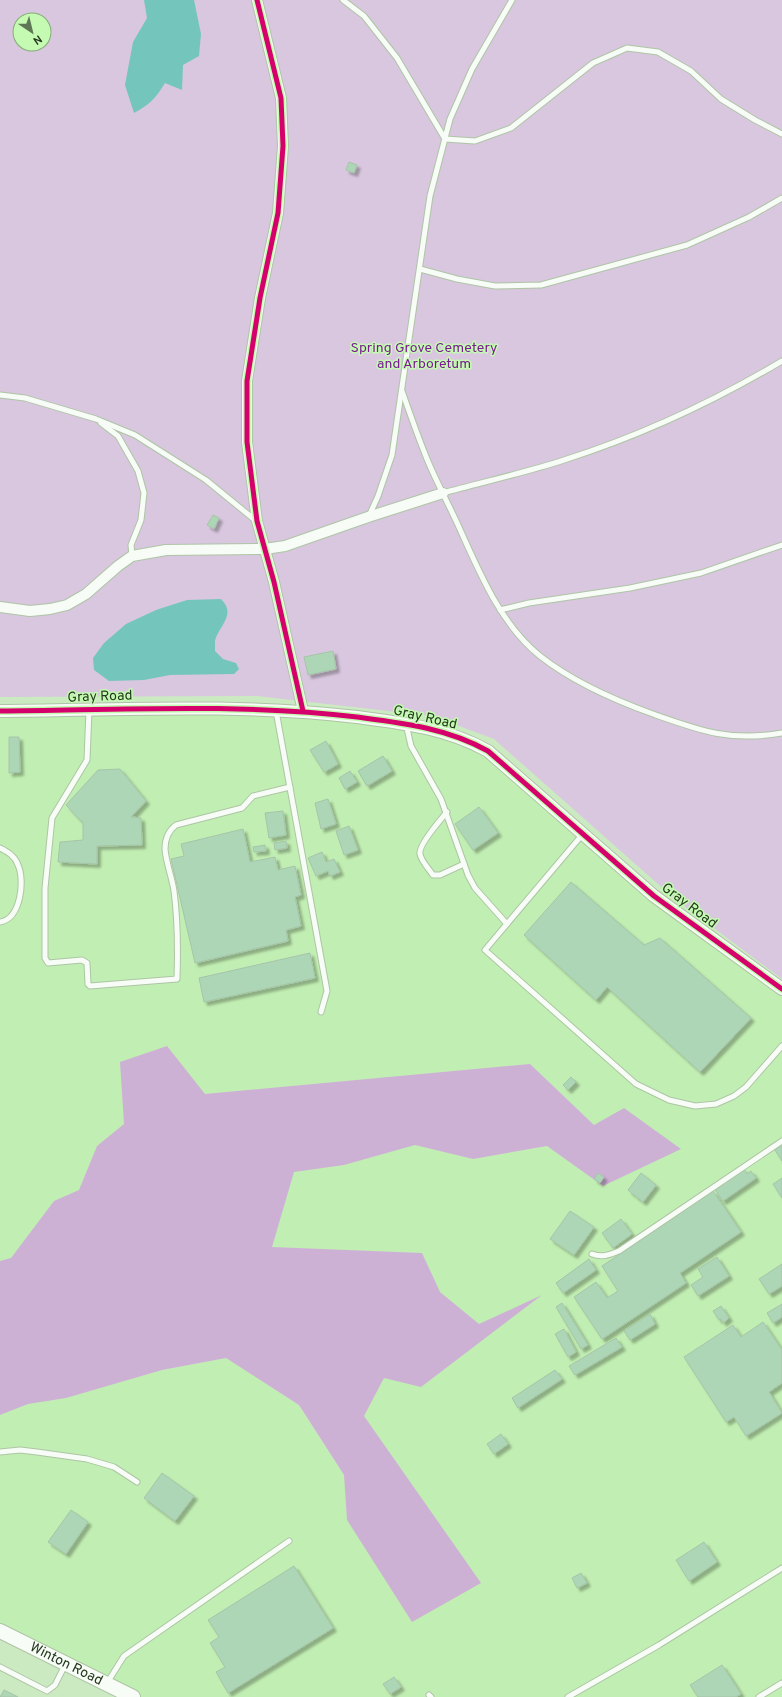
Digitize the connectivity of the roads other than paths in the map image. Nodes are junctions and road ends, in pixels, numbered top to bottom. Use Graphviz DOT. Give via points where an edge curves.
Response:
graph roads {
  1 [pos="258,0"];
  2 [pos="343,0"];
  3 [pos="512,0"];
  4 [pos="782,134"];
  5 [pos="445,139"];
  6 [pos="782,198"];
  7 [pos="420,269"];
  8 [pos="782,361"];
  9 [pos="402,391"];
  10 [pos="0,395"];
  11 [pos="96,419"];
  12 [pos="443,493"];
  13 [pos="368,517"];
  14 [pos="257,521"];
  15 [pos="782,545"];
  16 [pos="265,549"];
  17 [pos="132,556"];
  18 [pos="0,607"];
  19 [pos="500,610"];
  20 [pos="89,710"];
  21 [pos="276,710"];
  22 [pos="0,711"];
  23 [pos="303,712"];
  24 [pos="406,723"];
  25 [pos="782,733"];
  26 [pos="290,787"];
  27 [pos="446,812"];
  28 [pos="583,834"];
  29 [pos="0,848"];
  30 [pos="464,864"];
  31 [pos="0,922"];
  32 [pos="507,924"];
  33 [pos="782,989"];
  34 [pos="321,1012"];
  35 [pos="782,1046"];
  36 [pos="782,1141"];
  37 [pos="592,1254"];
  38 [pos="0,1452"];
  39 [pos="137,1482"];
  40 [pos="289,1541"];
  41 [pos="782,1568"];
  42 [pos="0,1631"];
  43 [pos="66,1664"];
  44 [pos="0,1667"];
  45 [pos="782,1683"];
  46 [pos="107,1684"];
  47 [pos="133,1697"];
  48 [pos="568,1697"];
  49 [pos="759,1697"];
  1 -- 14 [label="street" via="281,98 283,146 278,213 260,298 247,381 247,442"];
  2 -- 5 [label="lane" via="364,16 397,58"];
  3 -- 5 [label="lane" via="472,69 450,119"];
  4 -- 5 [label="lane" via="721,99 691,70 658,52 627,48 593,64 510,128 475,141"];
  5 -- 7 [label="lane" via="430,196"];
  6 -- 7 [label="lane" via="749,217 687,245 541,286 495,286"];
  7 -- 9 [label="lane"];
  8 -- 12 [label="lane" via="748,381 636,434 564,460"];
  9 -- 12 [label="lane" via="427,460"];
  9 -- 13 [label="lane" via="392,455"];
  10 -- 11 [label="lane" via="25,398"];
  11 -- 14 [label="lane" via="135,435 206,480"];
  11 -- 17 [label="lane" via="118,436 138,471 144,493 141,520 131,545"];
  12 -- 13 [label="street"];
  12 -- 19 [label="lane" via="476,566"];
  13 -- 16 [label="street" via="285,546"];
  14 -- 16 [label="street"];
  15 -- 19 [label="lane" via="701,573"];
  16 -- 17 [label="street" via="166,550"];
  16 -- 23 [label="street"];
  17 -- 18 [label="street" via="86,594 67,605 30,611"];
  19 -- 25 [label="lane" via="519,636 540,656 571,678 628,705 692,728 724,736"];
  20 -- 21 [label="street, Gray Road"];
  20 -- 22 [label="street, Gray Road"];
  20 -- 26 [label="lane" via="87,760 52,818 45,888 45,958 48,962 82,960 87,964 90,986 177,980 179,938 174,890 165,849 170,829 176,825 242,808 253,796"];
  21 -- 23 [label="street, Gray Road"];
  21 -- 26 [label="lane"];
  23 -- 24 [label="street, Gray Road"];
  24 -- 27 [label="lane" via="411,746"];
  24 -- 28 [label="street, Gray Road" via="438,730 472,742 488,751"];
  26 -- 34 [label="lane" via="327,990"];
  27 -- 30 [label="lane"];
  27 -- 30 [label="lane" via="427,838 420,855 433,875 440,875"];
  28 -- 32 [label="lane"];
  28 -- 33 [label="street, Gray Road" via="654,896"];
  29 -- 31 [label="lane" via="16,860 21,875 20,897 16,910 12,916"];
  30 -- 32 [label="lane" via="475,888"];
  32 -- 35 [label="lane" via="485,950 636,1084 669,1100 695,1106 716,1104 734,1096 746,1087"];
  36 -- 37 [label="lane" via="619,1251 608,1256 599,1257"];
  38 -- 39 [label="lane" via="20,1450 87,1460 114,1467"];
  40 -- 46 [label="lane" via="124,1656"];
  41 -- 48 [label="lane" via="659,1645"];
  42 -- 43 [label="main road, Winton Road"];
  43 -- 44 [label="lane" via="55,1685 47,1691"];
  43 -- 46 [label="main road, Winton Road"];
  45 -- 49 [label="lane"];
  46 -- 47 [label="main road, Winton Road"];
}
